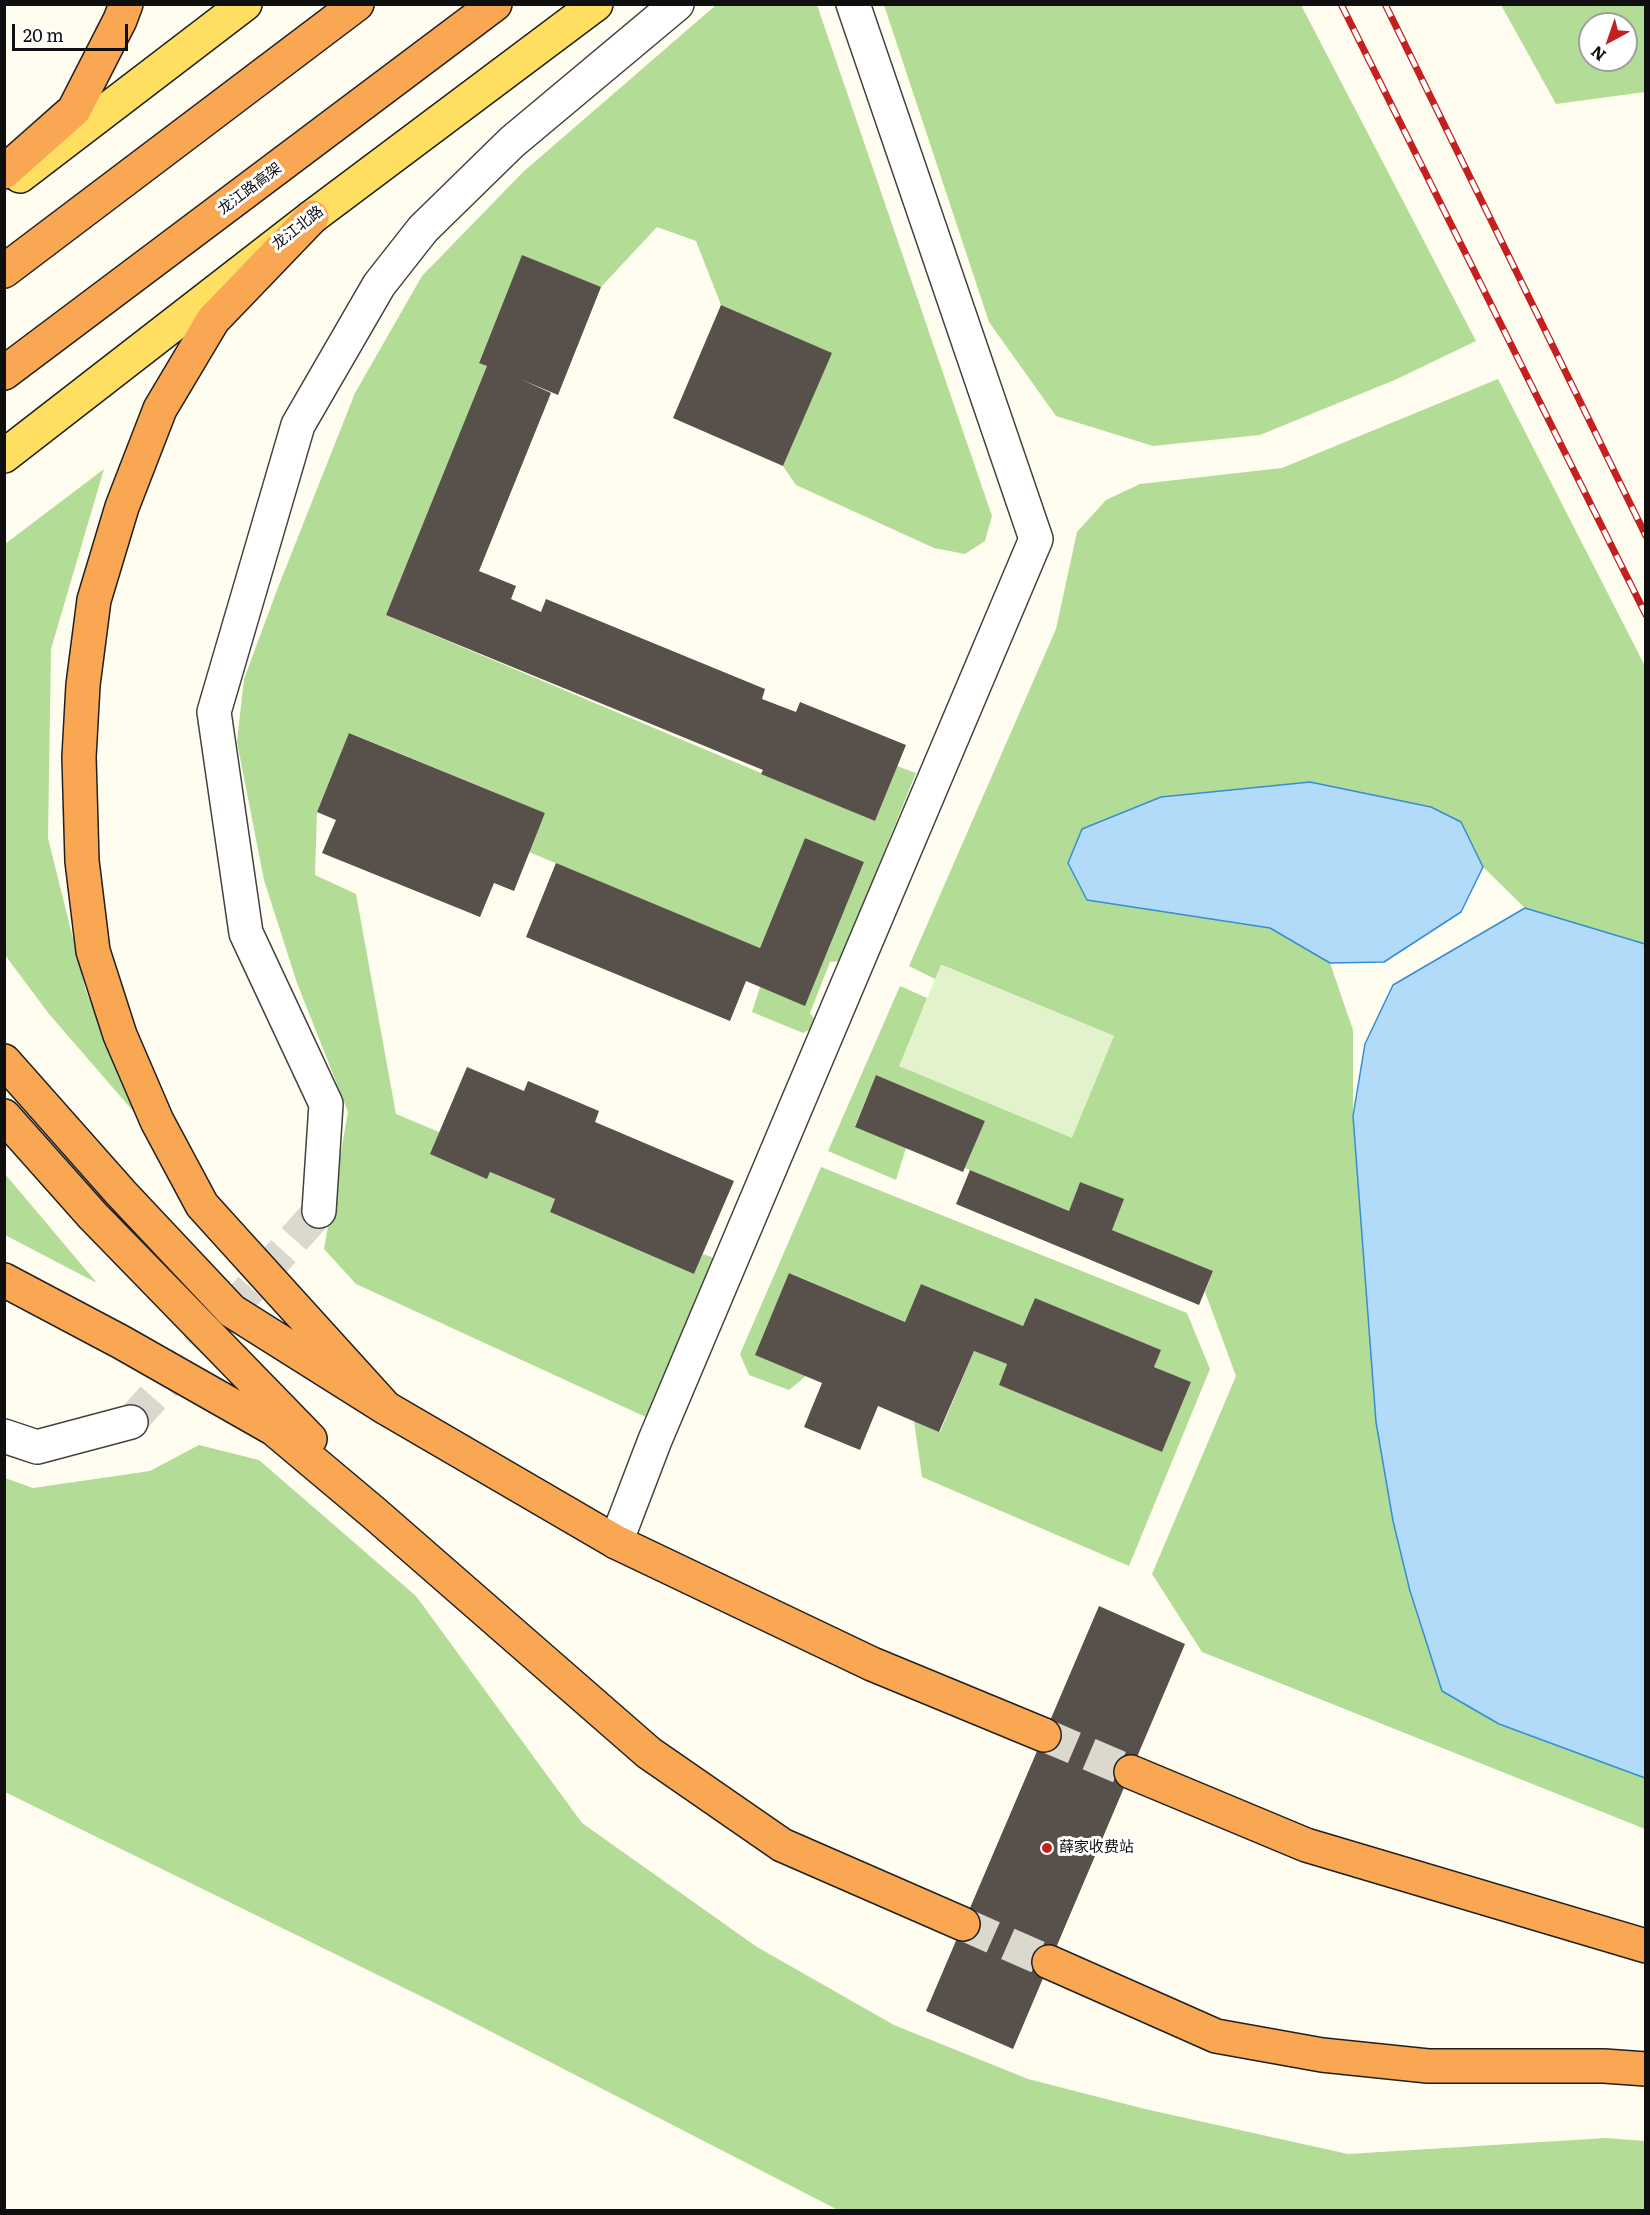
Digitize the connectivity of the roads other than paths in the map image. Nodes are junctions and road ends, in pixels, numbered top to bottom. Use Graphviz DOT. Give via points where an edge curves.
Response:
graph roads {
  1 [pos="126,4"];
  2 [pos="245,4"];
  3 [pos="357,4"];
  4 [pos="495,4"];
  5 [pos="596,4"];
  6 [pos="677,4"];
  7 [pos="853,4"];
  8 [pos="4,172"];
  9 [pos="4,187"];
  10 [pos="312,217"];
  11 [pos="4,271"];
  12 [pos="4,373"];
  13 [pos="4,456"];
  14 [pos="4,1061"];
  15 [pos="4,1116"];
  16 [pos="320,1211"];
  17 [pos="4,1280"];
  18 [pos="386,1408"];
  19 [pos="131,1422"];
  20 [pos="4,1436"];
  21 [pos="374,1513"];
  22 [pos="616,1542"];
  23 [pos="1044,1736"];
  24 [pos="1131,1772"];
  25 [pos="963,1924"];
  26 [pos="1646,1946"];
  27 [pos="1049,1962"];
  28 [pos="1646,2069"];
  1 -- 8 [label="highway" via="74,110"];
  2 -- 9 [label="main road"];
  3 -- 11 [label="highway"];
  4 -- 12 [label="highway, 龙江路高架"];
  5 -- 10 [label="main road, 龙江北路"];
  6 -- 16 [label="lane" via="512,142 423,229 379,285 294,437 214,712 246,933 326,1104"];
  7 -- 22 [label="lane" via="1036,539 655,1440"];
  10 -- 13 [label="main road, 龙江北路"];
  10 -- 18 [label="highway" via="213,320 160,409 122,507 94,600 83,685 79,757 82,861 93,951 120,1035 157,1121 202,1205"];
  14 -- 18 [label="highway" via="232,1311"];
  15 -- 21 [label="highway" via="93,1216 293,1420"];
  17 -- 21 [label="highway" via="274,1429"];
  18 -- 22 [label="highway"];
  19 -- 20 [label="lane" via="37,1447"];
  21 -- 25 [label="highway" via="649,1753 782,1845"];
  22 -- 23 [label="highway" via="872,1664"];
  24 -- 26 [label="highway" via="1306,1845"];
  27 -- 28 [label="highway" via="1216,2036 1310,2053 1428,2066"];
}
